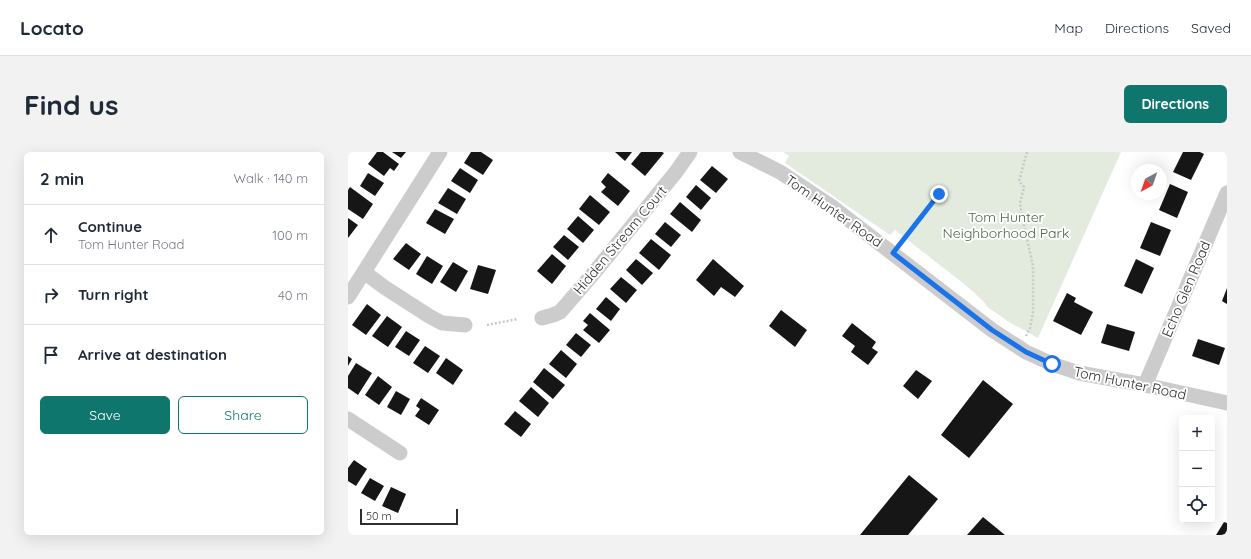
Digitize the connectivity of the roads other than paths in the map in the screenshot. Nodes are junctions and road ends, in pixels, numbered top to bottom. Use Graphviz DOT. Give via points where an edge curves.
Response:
graph roads {
  1 [pos="440,152"];
  2 [pos="690,152"];
  3 [pos="740,152"];
  4 [pos="1227,193"];
  5 [pos="364,272"];
  6 [pos="348,297"];
  7 [pos="542,318"];
  8 [pos="465,325"];
  9 [pos="1145,385"];
  10 [pos="1227,403"];
  11 [pos="348,419"];
  12 [pos="400,453"];
  1 -- 5 [label="street"];
  2 -- 7 [label="street, Hidden Stream Court" via="560,312"];
  3 -- 9 [label="street, Tom Hunter Road" via="780,172 831,206 992,330 1026,352 1079,373"];
  4 -- 9 [label="street, Echo Glen Road"];
  5 -- 6 [label="street"];
  5 -- 8 [label="street" via="384,288 442,323"];
  9 -- 10 [label="street, Tom Hunter Road"];
  11 -- 12 [label="street"];
}
